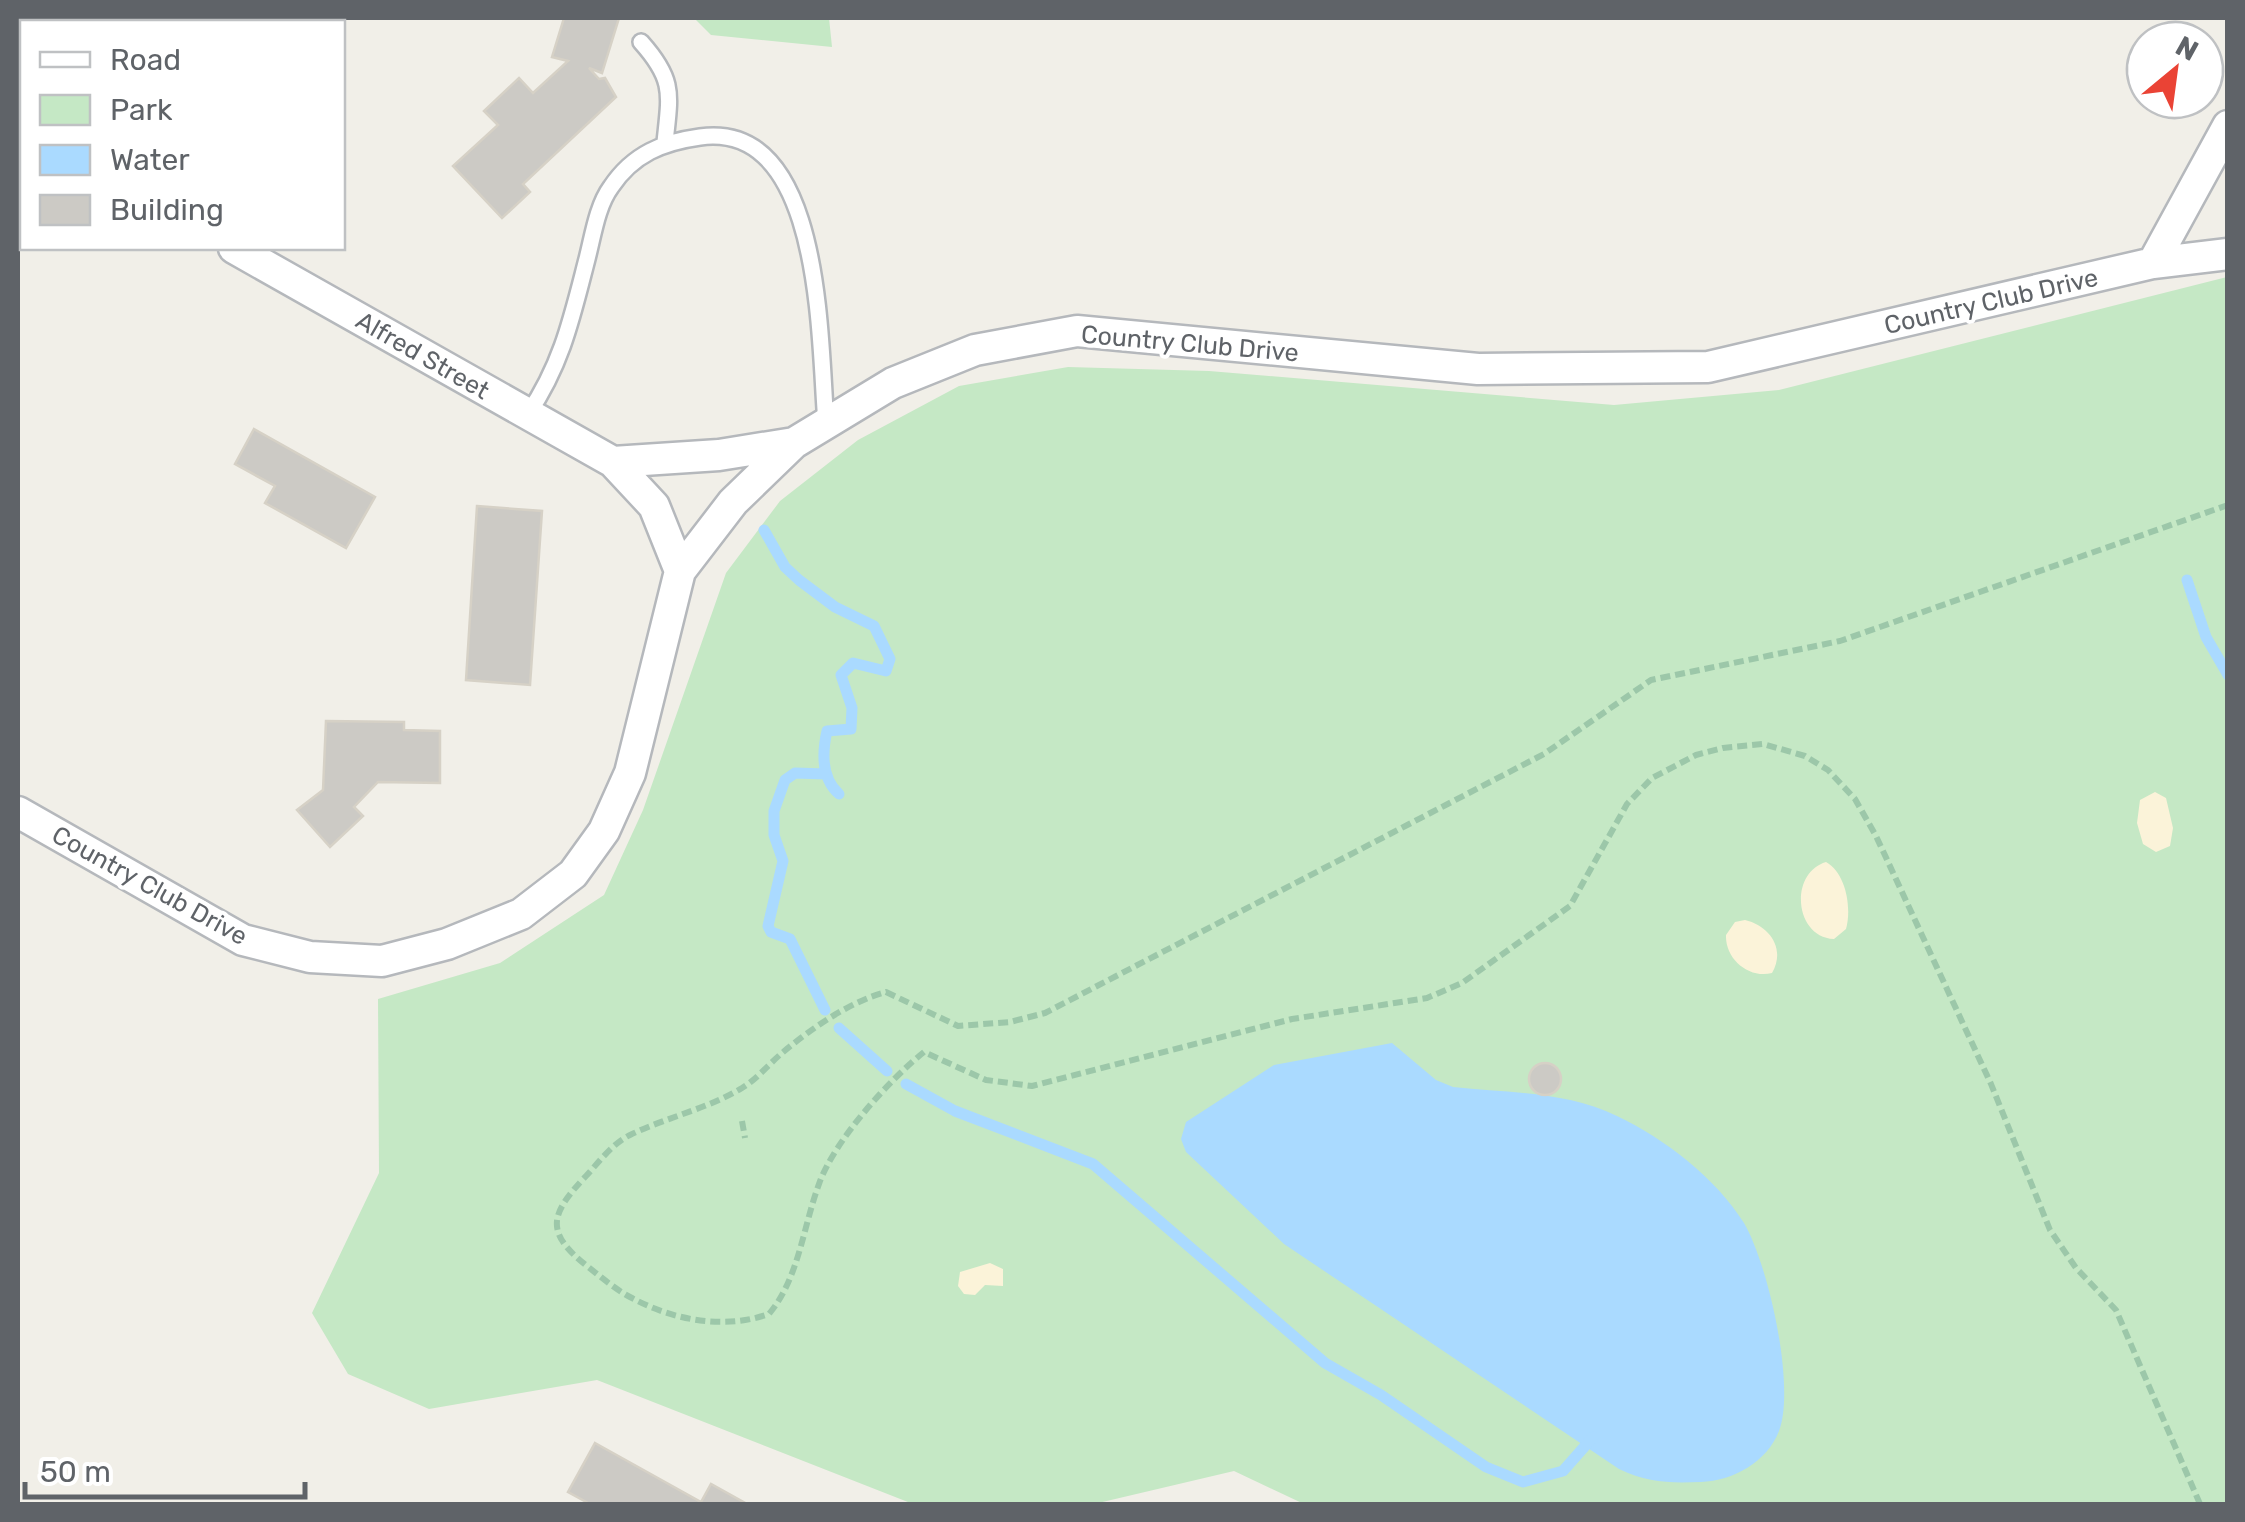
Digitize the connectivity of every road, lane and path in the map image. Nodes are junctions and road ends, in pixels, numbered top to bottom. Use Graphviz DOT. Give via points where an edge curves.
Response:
graph roads {
  1 [pos="641,42"];
  2 [pos="2228,126"];
  3 [pos="665,142"];
  4 [pos="238,250"];
  5 [pos="2228,254"];
  6 [pos="2153,264"];
  7 [pos="528,414"];
  8 [pos="826,423"];
  9 [pos="794,443"];
  10 [pos="612,462"];
  11 [pos="2228,505"];
  12 [pos="680,571"];
  13 [pos="18,812"];
  14 [pos="742,1121"];
  15 [pos="744,1138"];
  16 [pos="2200,1504"];
  1 -- 3 [label="lane" via="664,68"];
  2 -- 6 [label="street"];
  3 -- 7 [label="lane" via="636,159 609,188 553,377"];
  3 -- 8 [label="lane" via="722,134 755,146 777,164 802,218"];
  4 -- 7 [label="street, Alfred Street"];
  5 -- 6 [label="street, Country Club Drive"];
  6 -- 8 [label="street, Country Club Drive" via="1708,367 1478,369 1077,331 975,350 893,383"];
  7 -- 10 [label="street, Alfred Street"];
  8 -- 9 [label="street, Country Club Drive"];
  9 -- 10 [label="street"];
  9 -- 12 [label="street, Country Club Drive" via="733,502"];
  10 -- 12 [label="street, Alfred Street" via="654,506"];
  11 -- 16 [label="path" via="1840,642 1651,680 1544,754 1045,1014 968,1028 886,992 856,1002 746,1086 619,1142 567,1197 555,1225 556,1237 575,1256 651,1309 695,1322 769,1314 780,1300 830,1157 924,1052 986,1080 1032,1086 1292,1019 1428,998 1462,982 1570,906 1627,804 1652,778 1696,755 1763,744 1828,770 1876,836 1991,1084 2050,1230 2116,1310"];
  12 -- 13 [label="street, Country Club Drive" via="630,773 604,831 573,874 522,914 447,944 382,961 310,957 243,940"];
  14 -- 15 [label="path"];
}
